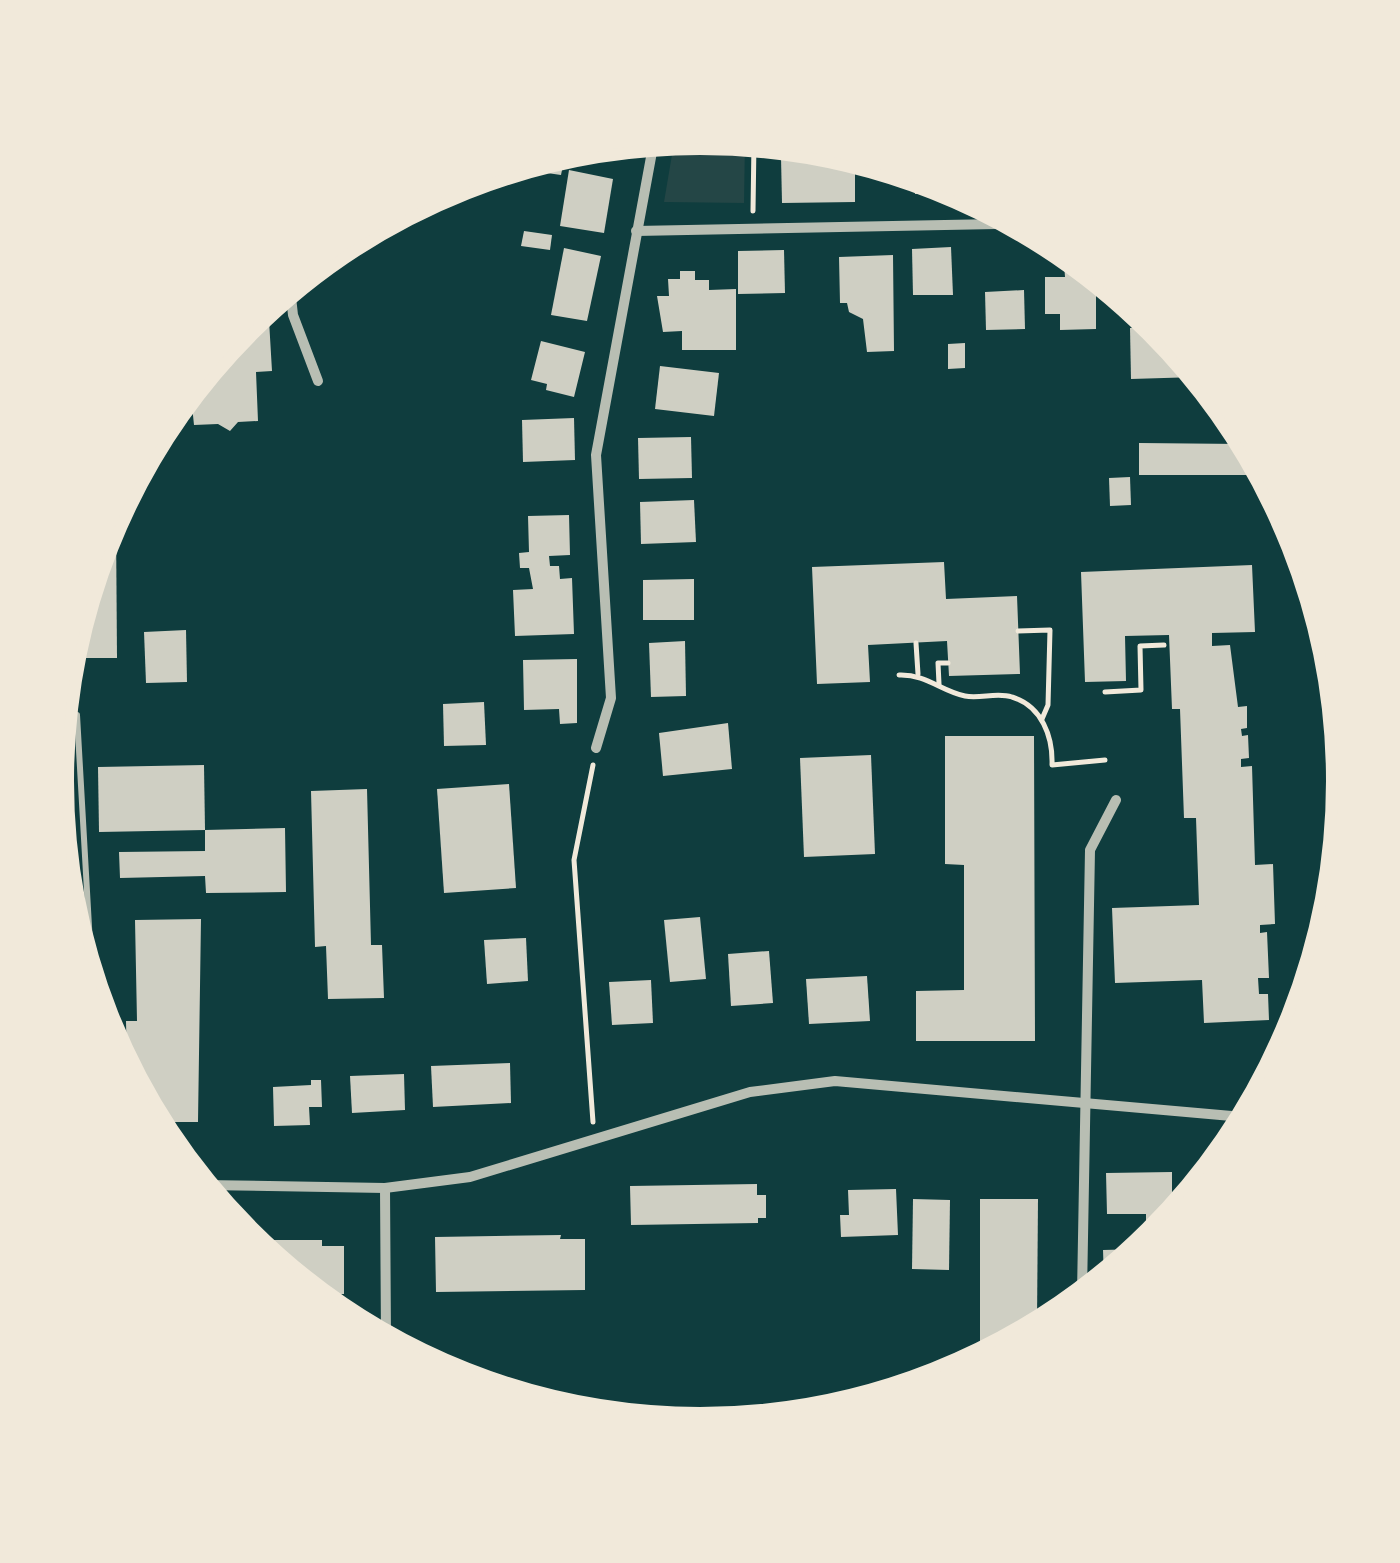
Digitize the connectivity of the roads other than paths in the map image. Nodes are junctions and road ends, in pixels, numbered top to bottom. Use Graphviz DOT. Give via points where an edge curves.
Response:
graph roads {
  1 [pos="652,151"];
  2 [pos="996,224"];
  3 [pos="636,231"];
  4 [pos="291,299"];
  5 [pos="318,382"];
  6 [pos="77,716"];
  7 [pos="596,748"];
  8 [pos="1116,800"];
  9 [pos="90,949"];
  10 [pos="1089,1101"];
  11 [pos="1237,1115"];
  12 [pos="213,1185"];
  13 [pos="385,1188"];
  14 [pos="1082,1285"];
  15 [pos="386,1330"];
  1 -- 3 [label="street"];
  2 -- 3 [label="street"];
  3 -- 7 [label="street" via="596,454 611,698"];
  4 -- 5 [label="street"];
  6 -- 9 [label="lane"];
  8 -- 10 [label="street" via="1090,850"];
  10 -- 11 [label="street"];
  10 -- 13 [label="street" via="836,1080 750,1092 470,1177"];
  10 -- 14 [label="street"];
  12 -- 13 [label="street"];
  13 -- 15 [label="street"];
}
